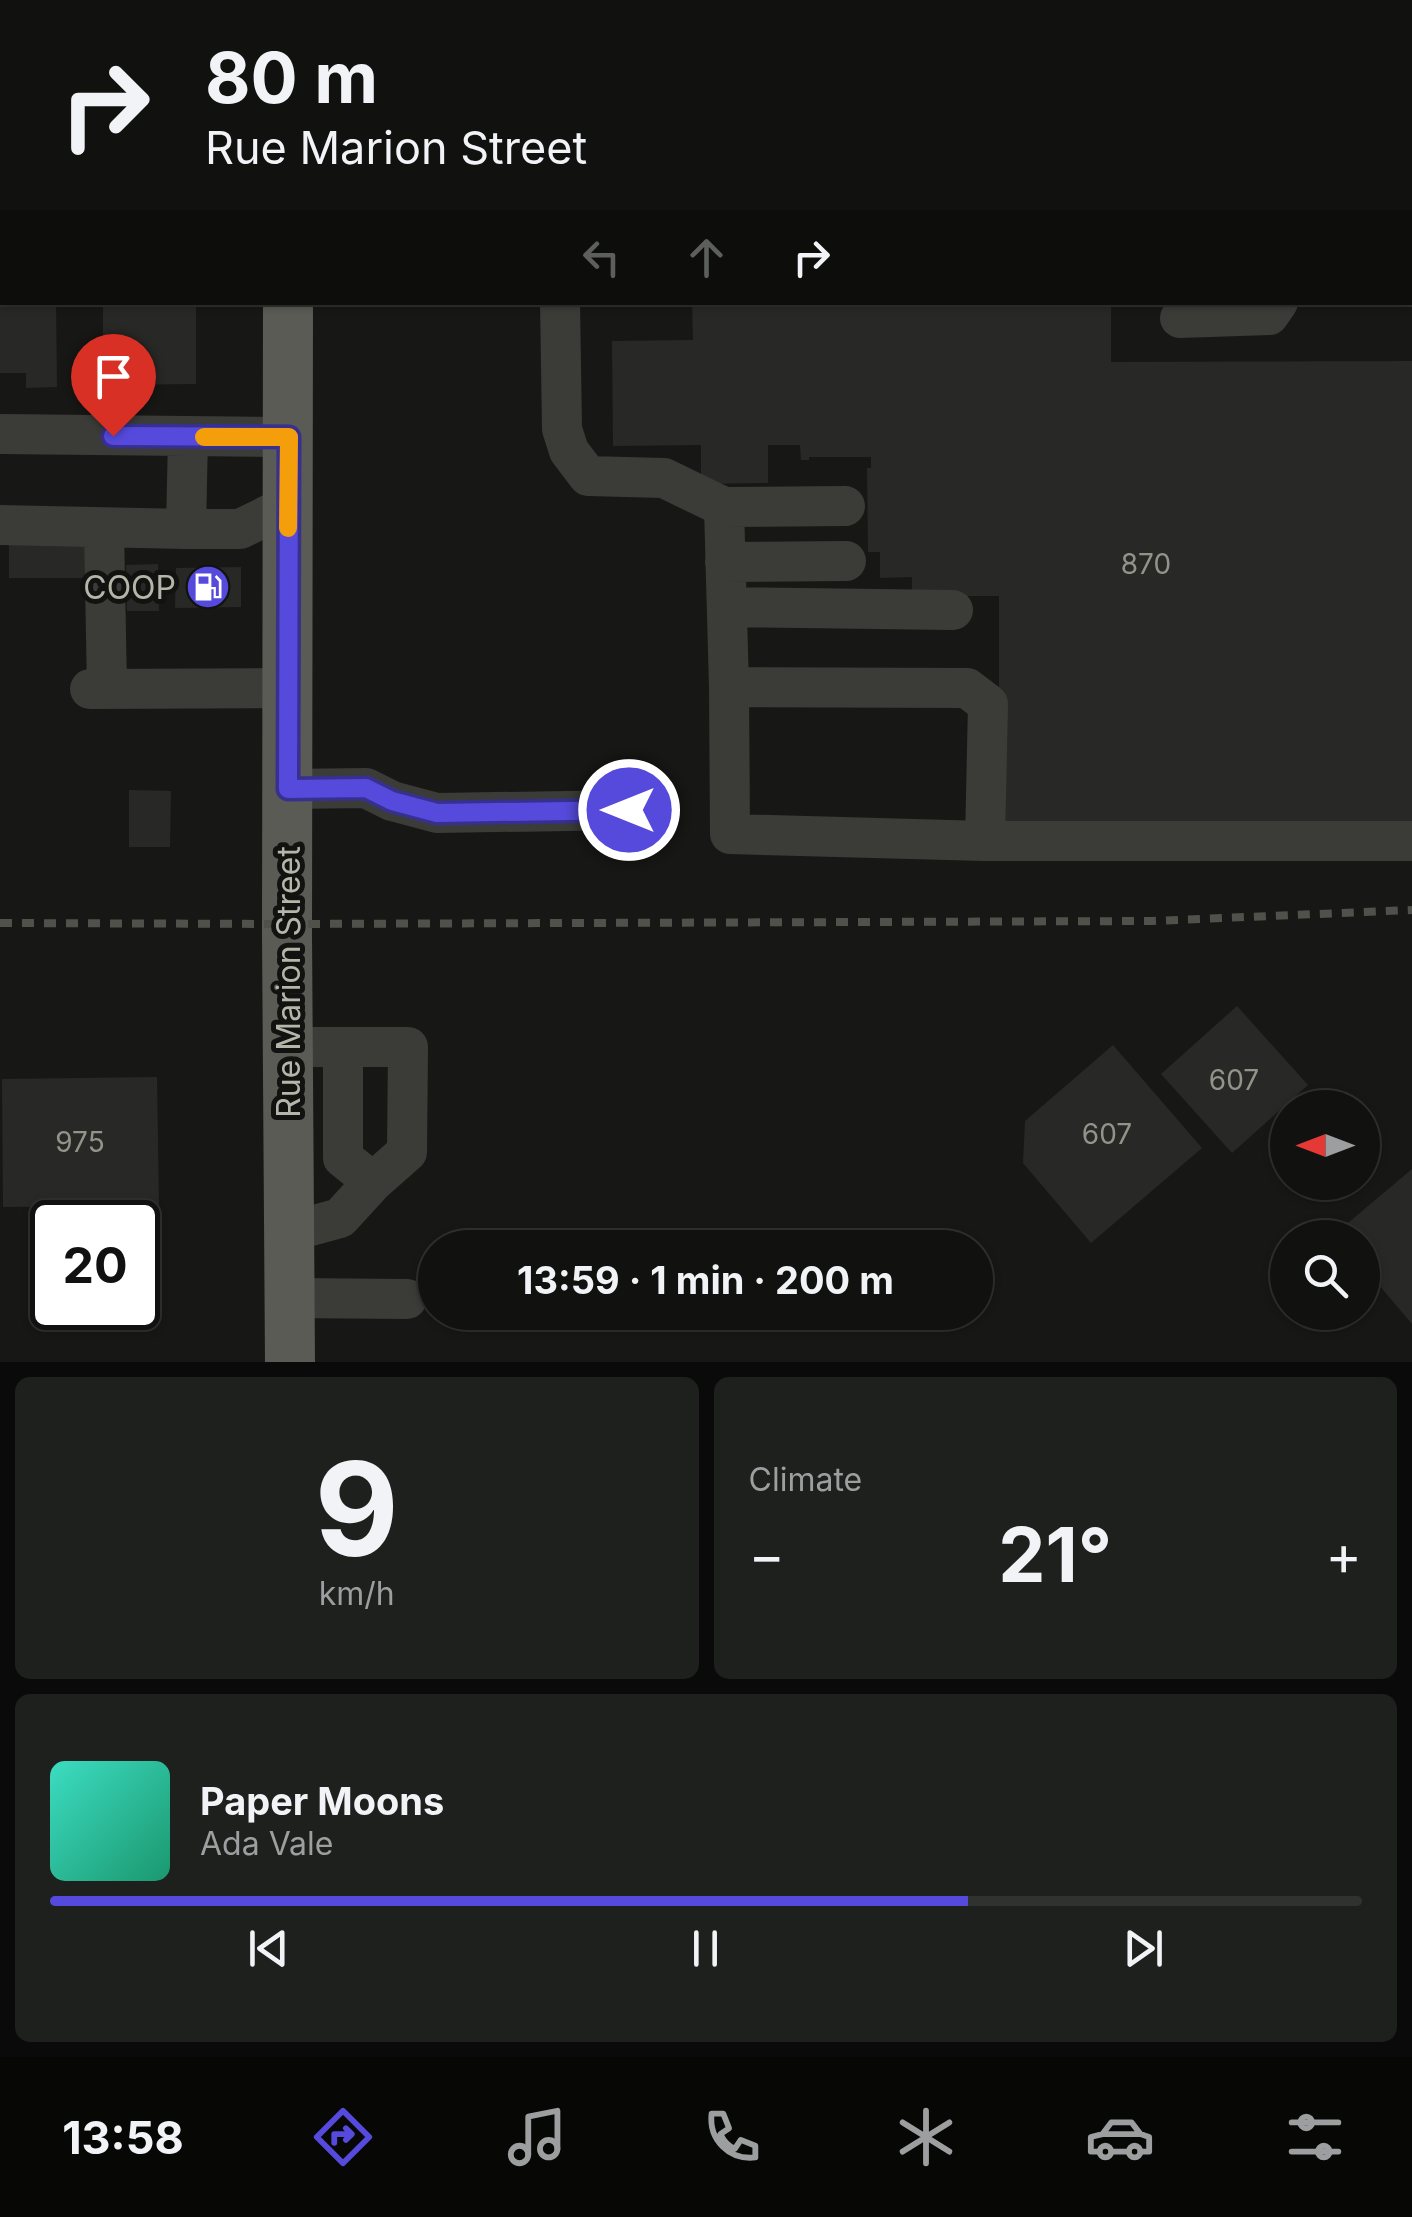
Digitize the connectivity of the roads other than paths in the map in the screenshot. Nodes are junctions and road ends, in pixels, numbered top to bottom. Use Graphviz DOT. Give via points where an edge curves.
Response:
graph roads {
  1 [pos="288,305"];
  2 [pos="560,305"];
  3 [pos="1276,305"];
  4 [pos="1180,318"];
  5 [pos="0,434"];
  6 [pos="188,437"];
  7 [pos="289,437"];
  8 [pos="288,505"];
  9 [pos="845,506"];
  10 [pos="724,507"];
  11 [pos="0,525"];
  12 [pos="104,528"];
  13 [pos="186,530"];
  14 [pos="725,562"];
  15 [pos="846,562"];
  16 [pos="727,606"];
  17 [pos="952,610"];
  18 [pos="729,687"];
  19 [pos="288,688"];
  20 [pos="288,789"];
  21 [pos="629,810"];
  22 [pos="985,840"];
  23 [pos="1412,841"];
  24 [pos="288,1047"];
  25 [pos="343,1047"];
  26 [pos="373,1182"];
  27 [pos="289,1232"];
  28 [pos="290,1298"];
  29 [pos="407,1299"];
  30 [pos="290,1362"];
  1 -- 7 [label="main road, Rue Marion Street"];
  2 -- 10 [label="street" via="562,429 569,452 588,476 664,478"];
  3 -- 4 [label="street" via="1269,315"];
  5 -- 6 [label="street"];
  6 -- 7 [label="street"];
  6 -- 13 [label="street"];
  7 -- 8 [label="main road, Rue Marion Street"];
  8 -- 13 [label="street" via="240,529"];
  8 -- 19 [label="main road, Rue Marion Street"];
  9 -- 10 [label="street"];
  10 -- 14 [label="street"];
  11 -- 12 [label="street"];
  12 -- 13 [label="street"];
  12 -- 19 [label="street" via="99,688"];
  14 -- 15 [label="street"];
  14 -- 16 [label="street"];
  16 -- 17 [label="street"];
  16 -- 18 [label="street"];
  18 -- 22 [label="street" via="967,688 988,704"];
  18 -- 22 [label="street" via="730,834"];
  19 -- 20 [label="main road, Rue Marion Street"];
  20 -- 21 [label="street" via="366,788 437,813"];
  20 -- 24 [label="main road, Rue Marion Street"];
  22 -- 23 [label="street"];
  24 -- 25 [label="street"];
  24 -- 27 [label="main road, Rue Marion Street"];
  25 -- 26 [label="street" via="343,1158"];
  25 -- 26 [label="street" via="408,1047 407,1152"];
  26 -- 27 [label="street" via="340,1218"];
  27 -- 28 [label="main road, Rue Marion Street"];
  28 -- 29 [label="street"];
  28 -- 30 [label="main road, Rue Marion Street"];
}
